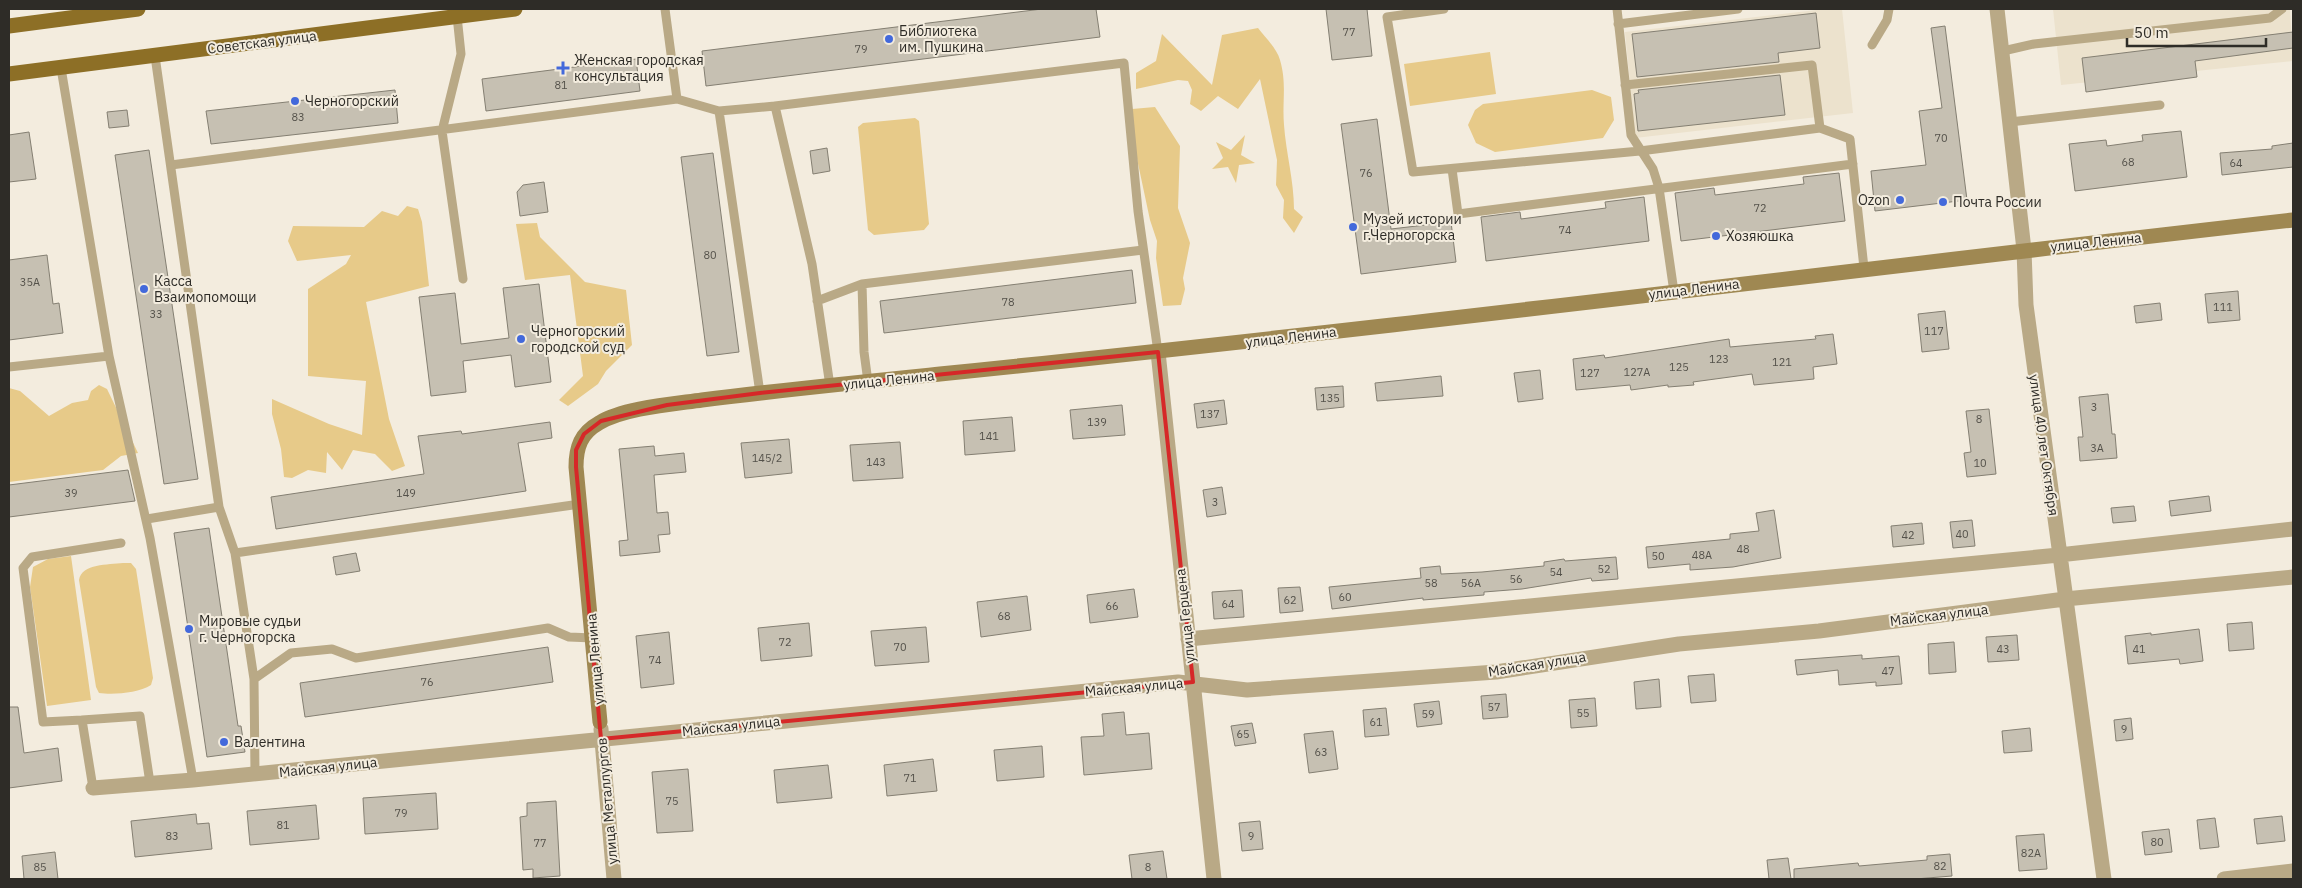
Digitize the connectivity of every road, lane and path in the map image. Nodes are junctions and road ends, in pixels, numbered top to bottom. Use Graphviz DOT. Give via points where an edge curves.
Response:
graph roads {
  1 [pos="138,9"];
  2 [pos="515,9"];
  3 [pos="665,9"];
  4 [pos="1444,9"];
  5 [pos="1617,9"];
  6 [pos="1738,9"];
  7 [pos="1889,9"];
  8 [pos="1997,9"];
  9 [pos="2282,9"];
  10 [pos="87,12"];
  11 [pos="457,16"];
  12 [pos="1618,24"];
  13 [pos="9,26"];
  14 [pos="1872,45"];
  15 [pos="2002,51"];
  16 [pos="155,56"];
  17 [pos="61,68"];
  18 [pos="9,74"];
  19 [pos="1625,85"];
  20 [pos="677,99"];
  21 [pos="2160,105"];
  22 [pos="775,106"];
  23 [pos="719,111"];
  24 [pos="2010,122"];
  25 [pos="1820,128"];
  26 [pos="442,131"];
  27 [pos="1640,150"];
  28 [pos="1853,164"];
  29 [pos="171,165"];
  30 [pos="1452,169"];
  31 [pos="1659,188"];
  32 [pos="2293,220"];
  33 [pos="1143,250"];
  34 [pos="2024,250"];
  35 [pos="1864,268"];
  36 [pos="463,279"];
  37 [pos="862,284"];
  38 [pos="1674,292"];
  39 [pos="817,301"];
  40 [pos="1158,352"];
  41 [pos="109,356"];
  42 [pos="9,367"];
  43 [pos="868,382"];
  44 [pos="830,386"];
  45 [pos="760,393"];
  46 [pos="580,504"];
  47 [pos="219,507"];
  48 [pos="146,519"];
  49 [pos="2293,530"];
  50 [pos="122,543"];
  51 [pos="235,553"];
  52 [pos="2059,555"];
  53 [pos="2293,577"];
  54 [pos="2065,599"];
  55 [pos="593,638"];
  56 [pos="1188,639"];
  57 [pos="254,680"];
  58 [pos="1193,682"];
  59 [pos="82,720"];
  60 [pos="600,722"];
  61 [pos="601,739"];
  62 [pos="256,774"];
  63 [pos="193,780"];
  64 [pos="150,783"];
  65 [pos="93,788"];
  66 [pos="2293,871"];
  67 [pos="614,879"];
  68 [pos="1214,879"];
  69 [pos="2104,879"];
  70 [pos="2224,879"];
  1 -- 10 [label="main road"];
  2 -- 11 [label="main road, Советская улица"];
  3 -- 20 [label="lane"];
  4 -- 30 [label="lane" via="1387,17 1414,172"];
  5 -- 12 [label="lane"];
  6 -- 12 [label="lane"];
  7 -- 14 [label="lane" via="1887,20"];
  8 -- 15 [label="street, улица 40 лет Октября"];
  9 -- 15 [label="lane" via="2270,18 2034,44"];
  10 -- 13 [label="main road"];
  11 -- 16 [label="main road, Советская улица"];
  11 -- 26 [label="lane" via="461,54"];
  12 -- 19 [label="lane"];
  15 -- 24 [label="street, улица 40 лет Октября"];
  16 -- 17 [label="main road, Советская улица"];
  16 -- 29 [label="lane"];
  17 -- 18 [label="main road, Советская улица"];
  17 -- 41 [label="lane"];
  19 -- 25 [label="lane" via="1812,65"];
  19 -- 27 [label="lane" via="1631,135"];
  20 -- 23 [label="lane"];
  20 -- 26 [label="lane"];
  21 -- 24 [label="lane"];
  22 -- 23 [label="lane"];
  22 -- 33 [label="lane" via="1124,63"];
  22 -- 39 [label="lane" via="812,264"];
  23 -- 45 [label="lane"];
  24 -- 34 [label="street, улица 40 лет Октября"];
  25 -- 27 [label="lane"];
  25 -- 28 [label="lane" via="1850,139"];
  26 -- 29 [label="lane"];
  26 -- 36 [label="lane"];
  27 -- 30 [label="lane"];
  27 -- 31 [label="lane" via="1653,169"];
  28 -- 31 [label="lane"];
  28 -- 35 [label="lane"];
  29 -- 47 [label="lane"];
  30 -- 31 [label="lane" via="1458,214"];
  31 -- 38 [label="lane"];
  32 -- 34 [label="street, улица Ленина"];
  33 -- 37 [label="lane"];
  33 -- 40 [label="lane"];
  34 -- 35 [label="street, улица Ленина"];
  34 -- 52 [label="street, улица 40 лет Октября" via="2026,305"];
  35 -- 38 [label="street, улица Ленина"];
  37 -- 39 [label="lane"];
  37 -- 43 [label="lane"];
  38 -- 40 [label="street, улица Ленина"];
  39 -- 44 [label="lane"];
  40 -- 43 [label="street, улица Ленина"];
  40 -- 56 [label="street, улица Герцена"];
  41 -- 42 [label="lane"];
  41 -- 48 [label="lane"];
  43 -- 44 [label="street, улица Ленина"];
  44 -- 45 [label="street, улица Ленина"];
  45 -- 46 [label="street, улица Ленина" via="667,405 601,421 584,434 576,450"];
  46 -- 51 [label="lane"];
  46 -- 55 [label="street, улица Ленина"];
  47 -- 48 [label="lane"];
  47 -- 51 [label="lane"];
  48 -- 63 [label="lane"];
  49 -- 52 [label="street"];
  50 -- 59 [label="lane" via="32,556 23,568 43,722"];
  51 -- 57 [label="lane"];
  52 -- 54 [label="street, улица 40 лет Октября"];
  52 -- 56 [label="street"];
  53 -- 54 [label="street, Майская улица"];
  54 -- 58 [label="street, Майская улица" via="1819,631 1669,645 1496,672 1247,690"];
  54 -- 69 [label="street, улица 40 лет Октября"];
  55 -- 57 [label="lane" via="569,637 548,628 356,658 332,649 291,654"];
  55 -- 60 [label="street, улица Ленина"];
  56 -- 58 [label="street, улица Герцена"];
  57 -- 62 [label="lane"];
  58 -- 61 [label="street, Майская улица"];
  58 -- 68 [label="street, улица Герцена"];
  59 -- 64 [label="lane" via="140,716"];
  59 -- 65 [label="lane"];
  60 -- 61 [label="street, улица Металлургов"];
  61 -- 62 [label="street, Майская улица"];
  61 -- 67 [label="street, улица Металлургов"];
  62 -- 63 [label="street, Майская улица"];
  63 -- 64 [label="street, Майская улица"];
  64 -- 65 [label="street, Майская улица"];
  66 -- 70 [label="street"];
}
